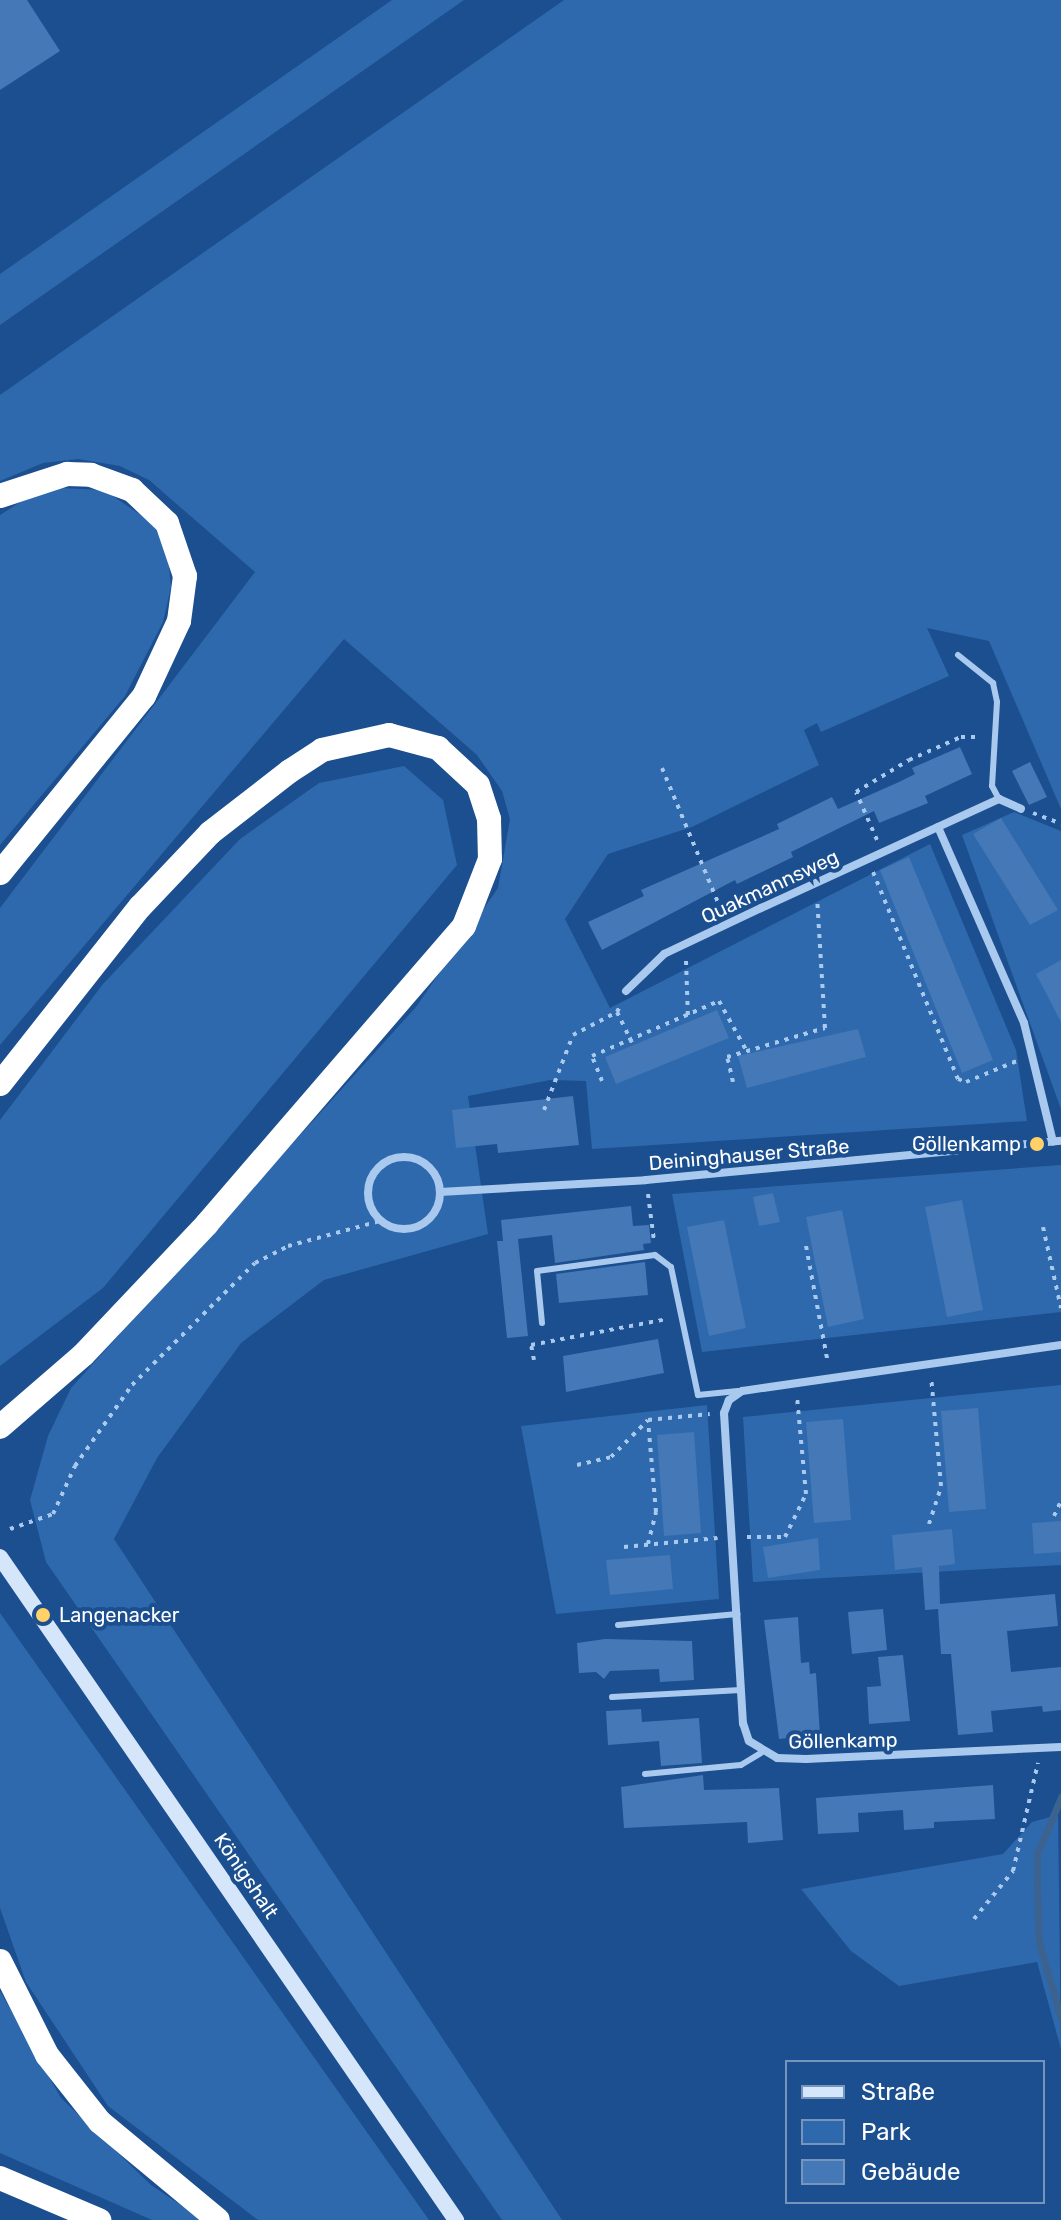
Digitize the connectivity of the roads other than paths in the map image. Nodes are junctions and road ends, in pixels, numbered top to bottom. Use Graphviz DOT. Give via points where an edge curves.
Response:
graph roads {
  1 [pos="0,496"];
  2 [pos="958,655"];
  3 [pos="999,799"];
  4 [pos="1021,809"];
  5 [pos="938,827"];
  6 [pos="0,873"];
  7 [pos="626,991"];
  8 [pos="0,1084"];
  9 [pos="1057,1142"];
  10 [pos="440,1192"];
  11 [pos="542,1323"];
  12 [pos="1061,1345"];
  13 [pos="742,1391"];
  14 [pos="0,1427"];
  15 [pos="0,1557"];
  16 [pos="737,1614"];
  17 [pos="618,1625"];
  18 [pos="741,1690"];
  19 [pos="612,1697"];
  20 [pos="1061,1747"];
  21 [pos="761,1753"];
  22 [pos="645,1774"];
  23 [pos="0,1961"];
  24 [pos="0,2178"];
  25 [pos="99,2220"];
  26 [pos="218,2220"];
  27 [pos="456,2220"];
  1 -- 6 [label="highway" via="67,474 91,475 132,490 167,523 185,576 179,621 144,696"];
  2 -- 3 [label="lane" via="993,683 992,786"];
  3 -- 4 [label="street"];
  3 -- 5 [label="street, Quakmannsweg"];
  5 -- 7 [label="street, Quakmannsweg" via="664,954"];
  5 -- 9 [label="street" via="1006,977"];
  8 -- 14 [label="highway" via="140,907 210,833 322,750 361,737 413,739 460,764 478,785 489,819 490,859 464,926 207,1224 83,1355"];
  9 -- 10 [label="street, Deininghauser Straße" via="646,1180"];
  10 -- 10 [label="street" via="422,1163 388,1161 368,1189 380,1221 402,1230 424,1223"];
  11 -- 13 [label="lane" via="537,1271 655,1255 671,1267 698,1395"];
  12 -- 13 [label="street"];
  13 -- 16 [label="street, Göllenkamp" via="729,1400 724,1413"];
  15 -- 27 [label="main road, Königshalt"];
  16 -- 17 [label="lane"];
  16 -- 18 [label="street, Göllenkamp"];
  18 -- 19 [label="lane"];
  18 -- 21 [label="street, Göllenkamp" via="743,1723 749,1741"];
  20 -- 21 [label="street, Göllenkamp" via="806,1759"];
  21 -- 22 [label="lane" via="741,1765"];
  23 -- 26 [label="highway" via="47,2055 100,2122"];
  24 -- 25 [label="highway"];
}
